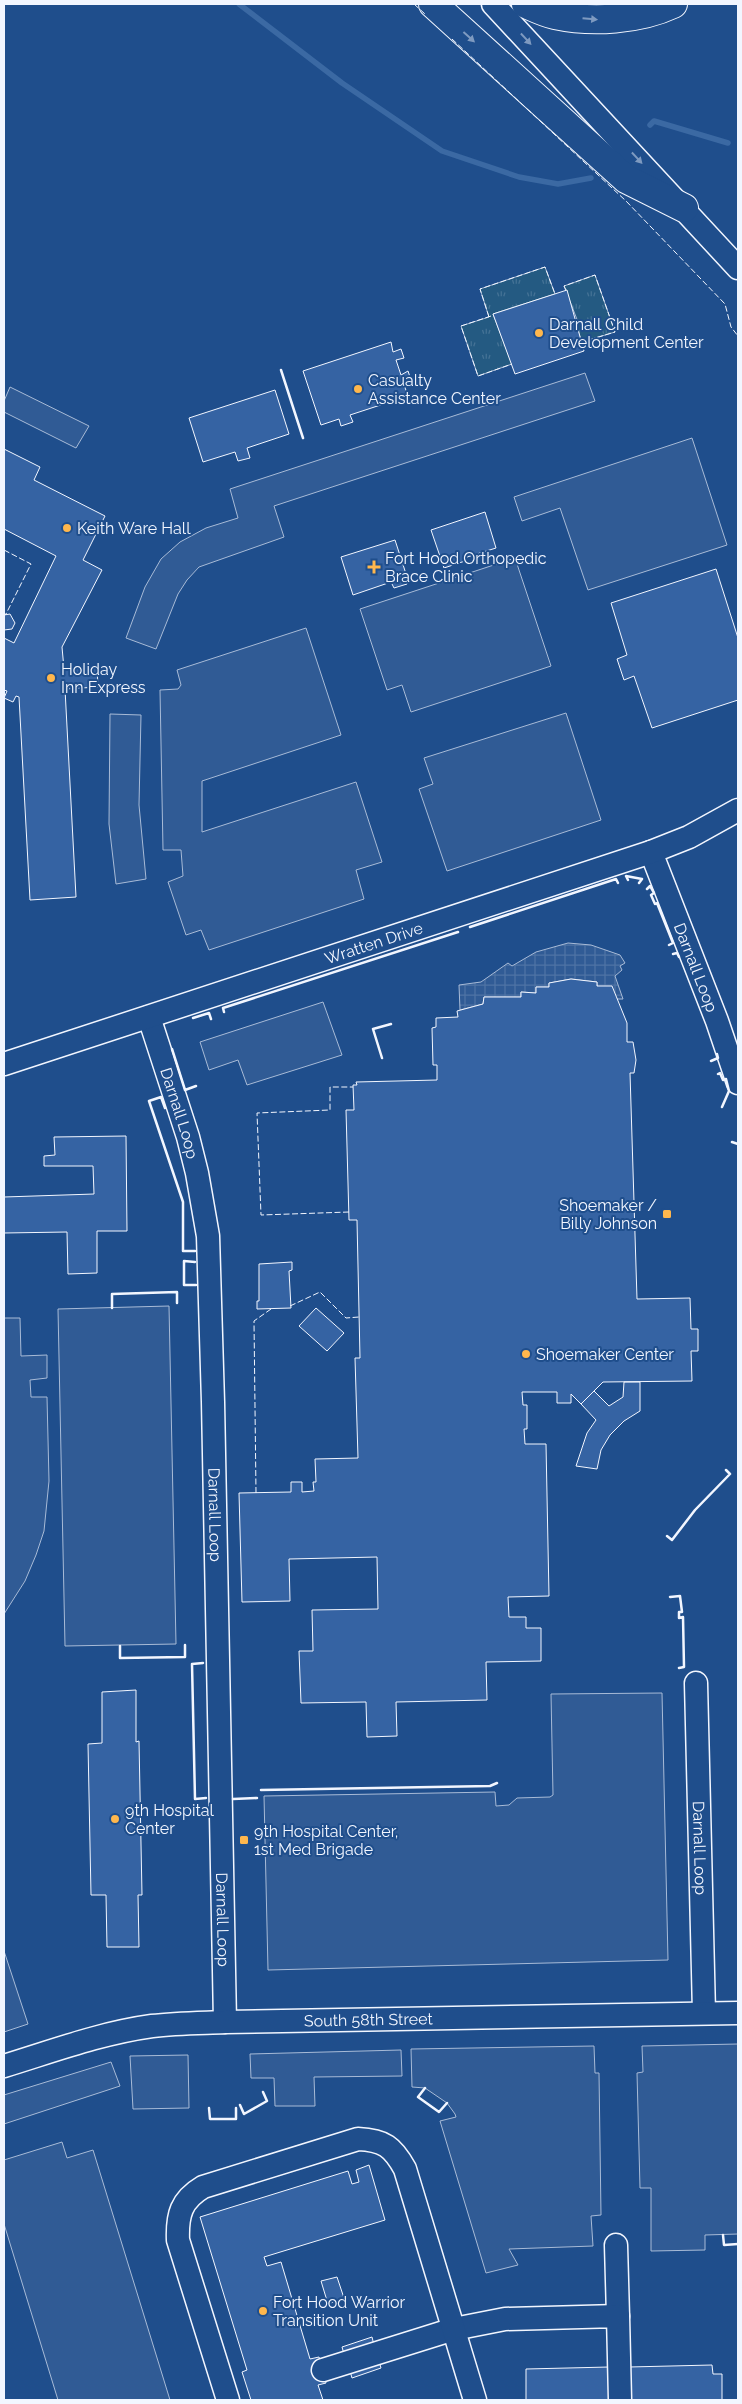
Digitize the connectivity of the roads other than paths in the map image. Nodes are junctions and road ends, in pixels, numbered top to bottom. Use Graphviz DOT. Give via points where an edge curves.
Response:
graph roads {
  1 [pos="433,4"];
  2 [pos="493,4"];
  3 [pos="526,4"];
  4 [pos="673,4"];
  5 [pos="684,208"];
  6 [pos="738,268"];
  7 [pos="738,810"];
  8 [pos="651,852"];
  9 [pos="149,1016"];
  10 [pos="4,1064"];
  11 [pos="738,1083"];
  12 [pos="696,1683"];
  13 [pos="704,2013"];
  14 [pos="738,2013"];
  15 [pos="225,2022"];
  16 [pos="4,2066"];
  17 [pos="616,2245"];
  18 [pos="618,2316"];
  19 [pos="454,2329"];
  20 [pos="323,2370"];
  21 [pos="228,2400"];
  22 [pos="475,2400"];
  23 [pos="620,2400"];
  1 -- 5 [label="main road, one-way" via="626,179"];
  2 -- 5 [label="street, one-way"];
  3 -- 4 [label="main road, one-way" via="554,15 604,20 659,10"];
  5 -- 6 [label="street"];
  7 -- 8 [label="street, Wratten Drive" via="689,837"];
  8 -- 9 [label="street, Wratten Drive"];
  8 -- 11 [label="street, Darnall Loop"];
  9 -- 10 [label="street, Wratten Drive"];
  9 -- 15 [label="street, Darnall Loop" via="188,1137 208,1236"];
  12 -- 13 [label="street, Darnall Loop"];
  13 -- 14 [label="street, South 58th Street"];
  13 -- 15 [label="street, South 58th Street"];
  15 -- 16 [label="street, South 58th Street" via="154,2026 113,2033"];
  17 -- 18 [label="street"];
  18 -- 19 [label="street" via="505,2319"];
  18 -- 23 [label="street"];
  19 -- 20 [label="street"];
  19 -- 21 [label="street" via="405,2169 398,2155 386,2145 358,2139 204,2186 191,2194 182,2208 178,2240"];
  19 -- 22 [label="street"];
}
